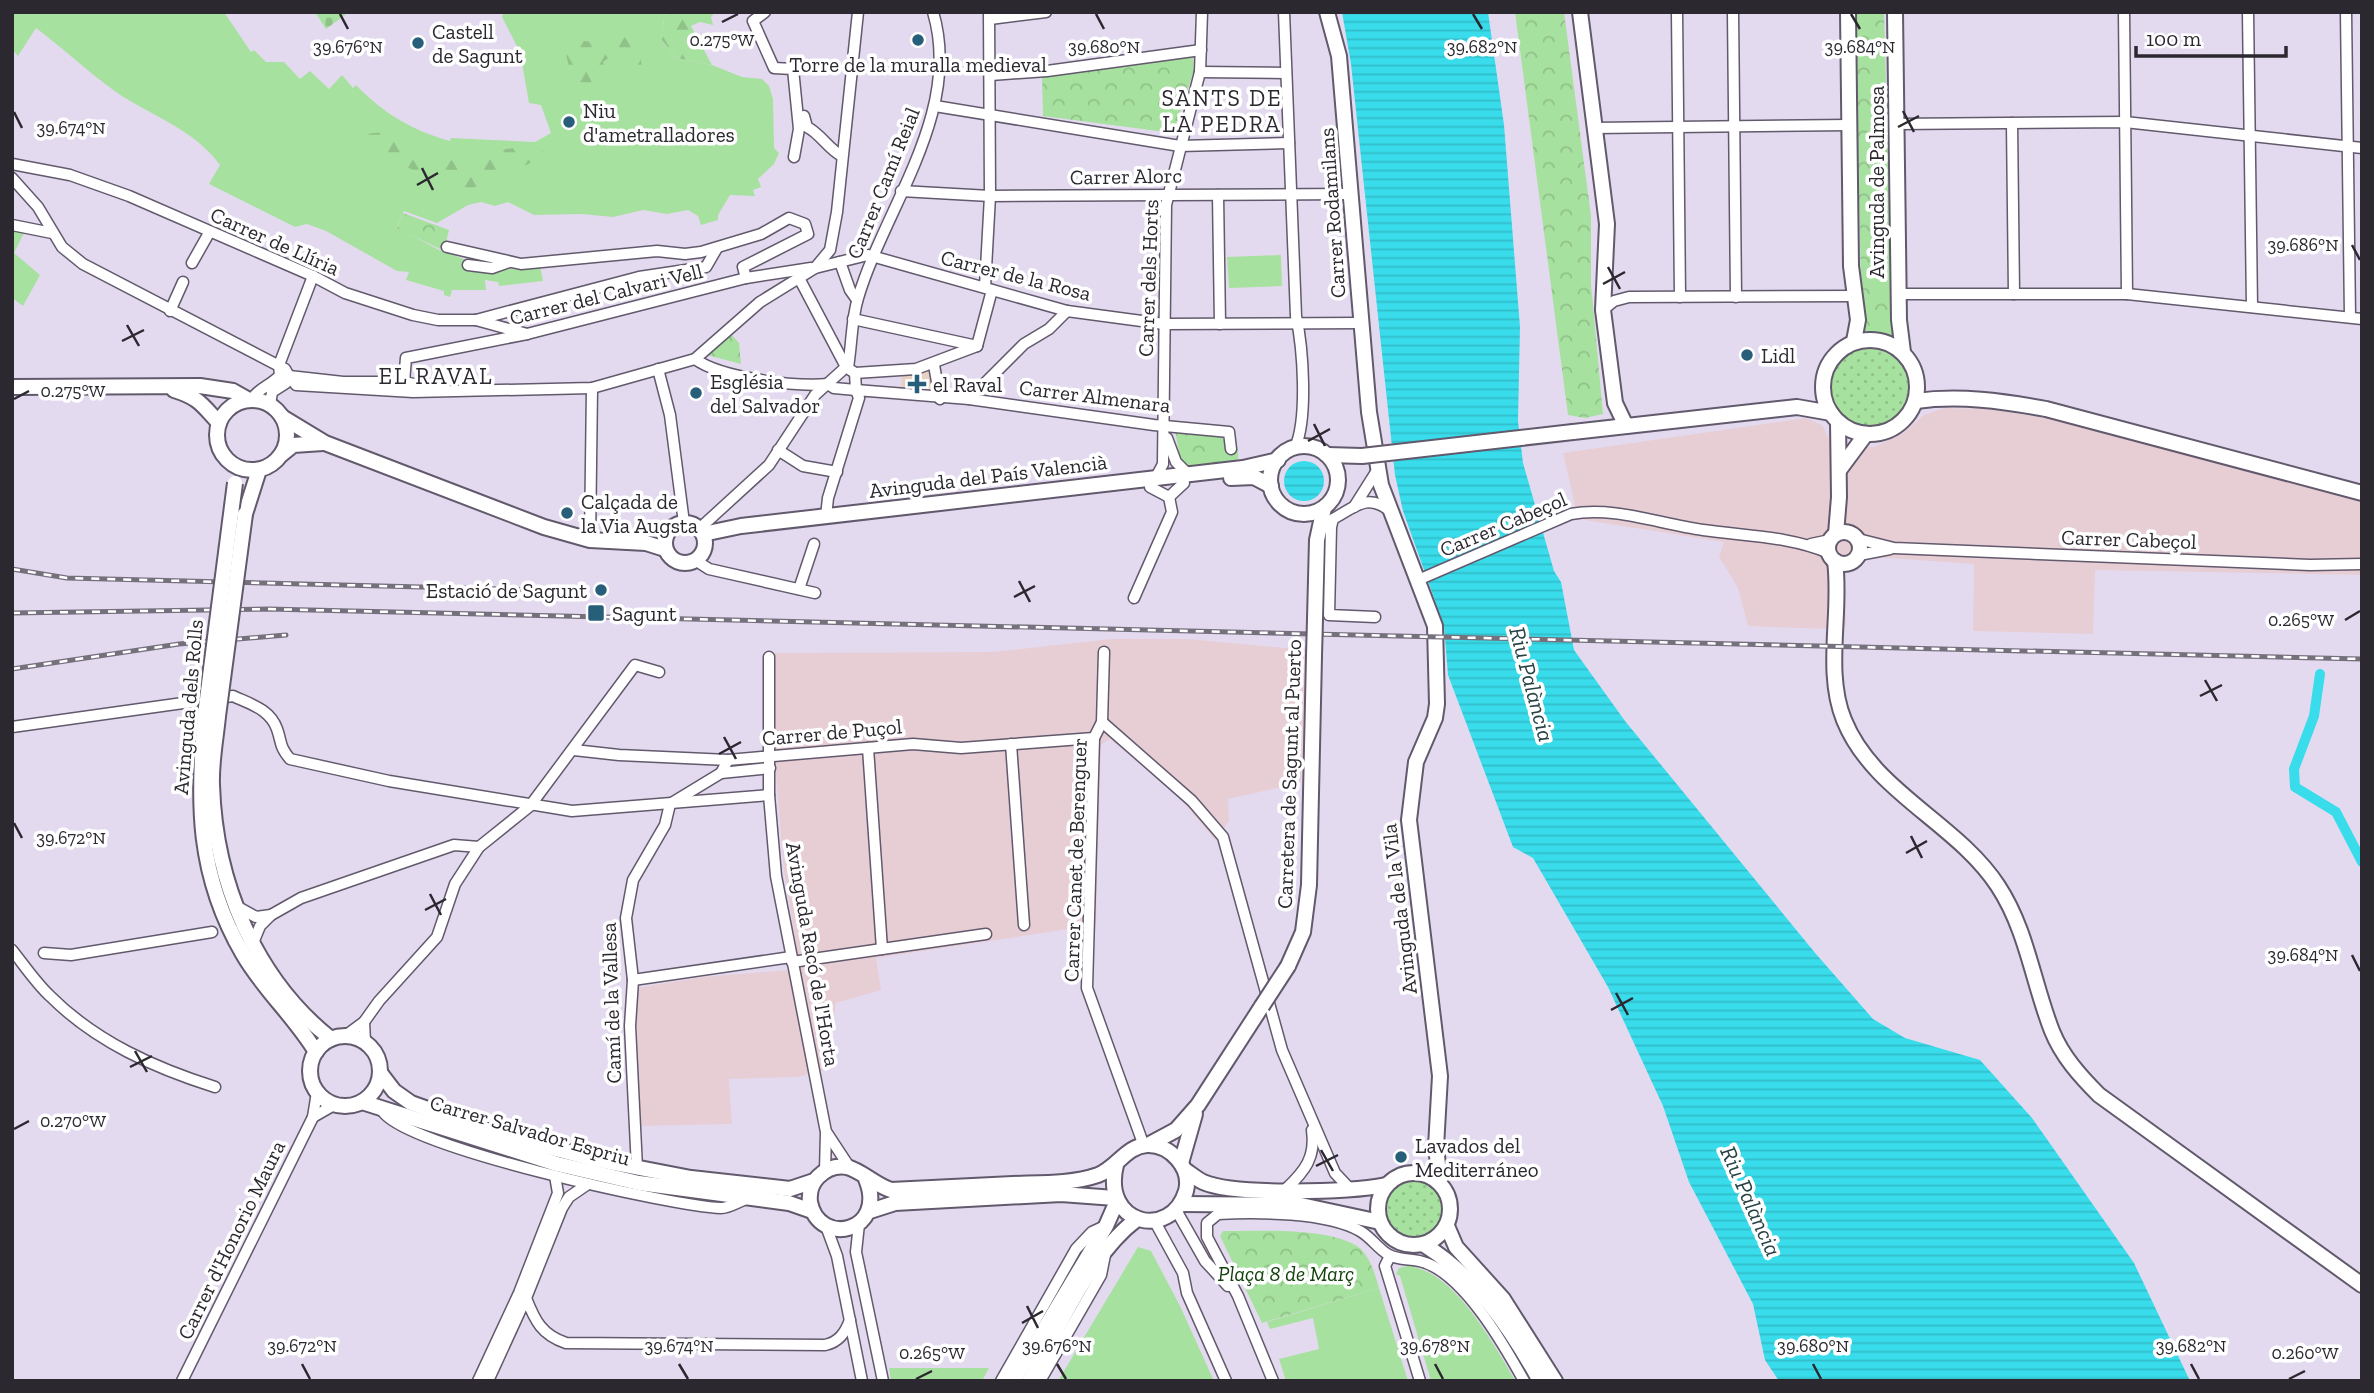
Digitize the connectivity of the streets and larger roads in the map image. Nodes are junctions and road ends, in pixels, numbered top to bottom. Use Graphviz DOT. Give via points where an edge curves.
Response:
graph roads {
  1 [pos="765,12"];
  2 [pos="858,12"];
  3 [pos="933,12"];
  4 [pos="1046,12"];
  5 [pos="1202,12"];
  6 [pos="1284,12"];
  7 [pos="1327,12"];
  8 [pos="1580,12"];
  9 [pos="1677,12"];
  10 [pos="1733,12"];
  11 [pos="1849,12"];
  12 [pos="1895,12"];
  13 [pos="2124,12"];
  14 [pos="2248,12"];
  15 [pos="2346,12"];
  16 [pos="990,15"];
  17 [pos="1004,15"];
  18 [pos="1201,50"];
  19 [pos="1200,72"];
  20 [pos="1286,73"];
  21 [pos="991,75"];
  22 [pos="796,98"];
  23 [pos="935,106"];
  24 [pos="989,117"];
  25 [pos="2125,122"];
  26 [pos="2012,123"];
  27 [pos="1897,124"];
  28 [pos="1850,125"];
  29 [pos="1678,127"];
  30 [pos="1734,127"];
  31 [pos="1594,128"];
  32 [pos="2250,137"];
  33 [pos="1289,143"];
  34 [pos="1180,146"];
  35 [pos="2347,146"];
  36 [pos="2362,148"];
  37 [pos="842,156"];
  38 [pos="794,157"];
  39 [pos="12,164"];
  40 [pos="12,178"];
  41 [pos="901,191"];
  42 [pos="1168,193"];
  43 [pos="1352,194"];
  44 [pos="1218,195"];
  45 [pos="1292,195"];
  46 [pos="990,197"];
  47 [pos="12,225"];
  48 [pos="52,233"];
  49 [pos="209,233"];
  50 [pos="447,247"];
  51 [pos="717,248"];
  52 [pos="873,257"];
  53 [pos="510,262"];
  54 [pos="840,262"];
  55 [pos="192,263"];
  56 [pos="468,265"];
  57 [pos="815,268"];
  58 [pos="313,276"];
  59 [pos="746,278"];
  60 [pos="799,278"];
  61 [pos="183,282"];
  62 [pos="989,288"];
  63 [pos="1898,294"];
  64 [pos="2014,294"];
  65 [pos="2127,294"];
  66 [pos="1856,296"];
  67 [pos="1680,297"];
  68 [pos="1736,297"];
  69 [pos="857,300"];
  70 [pos="2252,307"];
  71 [pos="1603,310"];
  72 [pos="170,311"];
  73 [pos="1068,311"];
  74 [pos="2350,317"];
  75 [pos="853,319"];
  76 [pos="2362,319"];
  77 [pos="476,320"];
  78 [pos="1361,323"];
  79 [pos="1164,324"];
  80 [pos="1220,324"];
  81 [pos="1298,326"];
  82 [pos="527,334"];
  83 [pos="1854,341"];
  84 [pos="977,346"];
  85 [pos="1903,352"];
  86 [pos="695,359"];
  87 [pos="279,365"];
  88 [pos="934,365"];
  89 [pos="658,369"];
  90 [pos="849,369"];
  91 [pos="292,378"];
  92 [pos="404,382"];
  93 [pos="1918,382"];
  94 [pos="828,384"];
  95 [pos="12,387"];
  96 [pos="166,387"];
  97 [pos="1822,387"];
  98 [pos="592,388"];
  99 [pos="430,390"];
  100 [pos="856,390"];
  101 [pos="1945,397"];
  102 [pos="940,399"];
  103 [pos="969,399"];
  104 [pos="250,400"];
  105 [pos="1916,401"];
  106 [pos="1615,403"];
  107 [pos="270,405"];
  108 [pos="1797,407"];
  109 [pos="282,417"];
  110 [pos="1834,418"];
  111 [pos="219,423"];
  112 [pos="1164,424"];
  113 [pos="1626,426"];
  114 [pos="1611,428"];
  115 [pos="1866,434"];
  116 [pos="324,443"];
  117 [pos="1295,448"];
  118 [pos="1231,449"];
  119 [pos="778,450"];
  120 [pos="282,454"];
  121 [pos="1327,455"];
  122 [pos="1362,456"];
  123 [pos="1278,460"];
  124 [pos="229,462"];
  125 [pos="1378,469"];
  126 [pos="1840,469"];
  127 [pos="836,471"];
  128 [pos="256,476"];
  129 [pos="1186,478"];
  130 [pos="1338,479"];
  131 [pos="1153,482"];
  132 [pos="1271,486"];
  133 [pos="2362,493"];
  134 [pos="1169,497"];
  135 [pos="1324,508"];
  136 [pos="1352,509"];
  137 [pos="1390,510"];
  138 [pos="1299,514"];
  139 [pos="826,516"];
  140 [pos="684,523"];
  141 [pos="702,535"];
  142 [pos="590,540"];
  143 [pos="1317,540"];
  144 [pos="666,542"];
  145 [pos="814,544"];
  146 [pos="1843,547"];
  147 [pos="1894,548"];
  148 [pos="695,561"];
  149 [pos="2362,564"];
  150 [pos="1418,580"];
  151 [pos="799,589"];
  152 [pos="815,593"];
  153 [pos="1134,598"];
  154 [pos="1374,617"];
  155 [pos="1104,652"];
  156 [pos="768,657"];
  157 [pos="659,672"];
  158 [pos="1102,722"];
  159 [pos="12,727"];
  160 [pos="1094,738"];
  161 [pos="1011,744"];
  162 [pos="868,748"];
  163 [pos="574,750"];
  164 [pos="728,760"];
  165 [pos="770,763"];
  166 [pos="721,773"];
  167 [pos="769,795"];
  168 [pos="670,804"];
  169 [pos="530,806"];
  170 [pos="479,846"];
  171 [pos="229,909"];
  172 [pos="271,915"];
  173 [pos="1024,925"];
  174 [pos="212,932"];
  175 [pos="986,934"];
  176 [pos="253,943"];
  177 [pos="882,949"];
  178 [pos="12,950"];
  179 [pos="44,953"];
  180 [pos="792,959"];
  181 [pos="633,980"];
  182 [pos="363,1023"];
  183 [pos="338,1037"];
  184 [pos="365,1042"];
  185 [pos="316,1052"];
  186 [pos="381,1074"];
  187 [pos="215,1087"];
  188 [pos="317,1092"];
  189 [pos="362,1102"];
  190 [pos="334,1104"];
  191 [pos="1198,1105"];
  192 [pos="380,1106"];
  193 [pos="313,1116"];
  194 [pos="1311,1122"];
  195 [pos="826,1132"];
  196 [pos="1146,1145"];
  197 [pos="1436,1147"];
  198 [pos="1116,1165"];
  199 [pos="1183,1166"];
  200 [pos="637,1168"];
  201 [pos="850,1168"];
  202 [pos="825,1171"];
  203 [pos="1412,1172"];
  204 [pos="555,1175"];
  205 [pos="866,1179"];
  206 [pos="814,1181"];
  207 [pos="1440,1182"];
  208 [pos="588,1184"];
  209 [pos="1386,1185"];
  210 [pos="1286,1189"];
  211 [pos="1352,1192"];
  212 [pos="747,1199"];
  213 [pos="1116,1199"];
  214 [pos="1178,1207"];
  215 [pos="812,1211"];
  216 [pos="870,1211"];
  217 [pos="1137,1219"];
  218 [pos="1154,1220"];
  219 [pos="1380,1222"];
  220 [pos="859,1224"];
  221 [pos="827,1226"];
  222 [pos="1106,1226"];
  223 [pos="1447,1226"];
  224 [pos="2295,1234"];
  225 [pos="1423,1244"];
  226 [pos="1107,1247"];
  227 [pos="1390,1256"];
  228 [pos="2362,1275"];
  229 [pos="2362,1285"];
  230 [pos="1238,1296"];
  231 [pos="526,1298"];
  232 [pos="850,1320"];
  233 [pos="183,1381"];
  234 [pos="478,1381"];
  235 [pos="488,1381"];
  236 [pos="862,1381"];
  237 [pos="883,1381"];
  238 [pos="1000,1381"];
  239 [pos="1013,1381"];
  240 [pos="1029,1381"];
  241 [pos="1040,1381"];
  242 [pos="1226,1381"];
  243 [pos="1273,1381"];
  244 [pos="1420,1381"];
  245 [pos="1524,1381"];
  246 [pos="1541,1381"];
  247 [pos="1555,1381"];
  1 -- 22 [label="street" via="753,21 774,68 793,69"];
  2 -- 37 [label="street"];
  3 -- 23 [label="street, Carrer Camí Reial" via="939,48"];
  4 -- 17 [label="street"];
  5 -- 18 [label="street, Carrer dels Horts"];
  6 -- 20 [label="street"];
  7 -- 43 [label="street, Carrer Rodamilans" via="1339,56"];
  8 -- 31 [label="street"];
  9 -- 29 [label="street"];
  10 -- 30 [label="street"];
  11 -- 28 [label="street, Avinguda de Palmosa"];
  12 -- 27 [label="street, Avinguda de Palmosa"];
  13 -- 25 [label="street"];
  14 -- 32 [label="street"];
  15 -- 35 [label="street"];
  16 -- 17 [label="street"];
  16 -- 21 [label="street"];
  18 -- 19 [label="street, Carrer dels Horts"];
  18 -- 21 [label="street"];
  19 -- 20 [label="street"];
  19 -- 34 [label="street, Carrer dels Horts"];
  20 -- 33 [label="street"];
  21 -- 24 [label="street"];
  22 -- 37 [label="street" via="804,109 807,127"];
  22 -- 38 [label="street" via="799,129"];
  23 -- 24 [label="street"];
  23 -- 41 [label="street, Carrer Camí Reial"];
  24 -- 34 [label="street"];
  24 -- 46 [label="street"];
  25 -- 26 [label="street"];
  25 -- 32 [label="street"];
  25 -- 65 [label="street"];
  26 -- 27 [label="street"];
  26 -- 64 [label="street"];
  27 -- 63 [label="street, Avinguda de Palmosa"];
  28 -- 30 [label="street"];
  28 -- 66 [label="street, Avinguda de Palmosa" via="1851,266"];
  29 -- 30 [label="street"];
  29 -- 31 [label="street"];
  29 -- 67 [label="street"];
  30 -- 68 [label="street"];
  31 -- 71 [label="street" via="1606,224"];
  32 -- 35 [label="street"];
  32 -- 70 [label="street"];
  33 -- 34 [label="street"];
  33 -- 45 [label="street"];
  34 -- 42 [label="street, Carrer dels Horts"];
  35 -- 36 [label="street"];
  35 -- 74 [label="street"];
  37 -- 57 [label="street" via="830,250"];
  39 -- 49 [label="street, Carrer de Llíria" via="106,187"];
  40 -- 48 [label="street" via="38,207"];
  41 -- 46 [label="street, Carrer Alorc"];
  41 -- 52 [label="street, Carrer Camí Reial"];
  42 -- 44 [label="street, Carrer Alorc"];
  42 -- 46 [label="street, Carrer Alorc"];
  42 -- 79 [label="street, Carrer dels Horts"];
  43 -- 45 [label="street, Carrer Alorc"];
  43 -- 78 [label="street, Carrer Rodamilans"];
  44 -- 45 [label="street, Carrer Alorc"];
  44 -- 80 [label="street"];
  45 -- 81 [label="street"];
  46 -- 62 [label="street"];
  47 -- 48 [label="street"];
  48 -- 72 [label="street" via="83,264"];
  49 -- 55 [label="street"];
  49 -- 58 [label="street, Carrer de Llíria"];
  50 -- 53 [label="street"];
  51 -- 53 [label="street" via="685,254 657,251"];
  51 -- 59 [label="street" via="761,234 789,218 805,224 808,234 743,267"];
  51 -- 77 [label="street" via="706,267 639,277"];
  52 -- 54 [label="street"];
  52 -- 62 [label="street, Carrer de la Rosa"];
  52 -- 69 [label="street, Carrer Camí Reial"];
  53 -- 56 [label="street" via="492,268"];
  54 -- 57 [label="street"];
  54 -- 69 [label="street"];
  57 -- 59 [label="street, Carrer del Calvari Vell"];
  57 -- 60 [label="street"];
  58 -- 77 [label="street, Carrer de Llíria" via="345,293 413,315"];
  58 -- 87 [label="street"];
  59 -- 82 [label="street, Carrer del Calvari Vell"];
  60 -- 86 [label="street" via="760,302"];
  60 -- 90 [label="street"];
  61 -- 72 [label="street"];
  62 -- 73 [label="street, Carrer de la Rosa"];
  62 -- 84 [label="street"];
  63 -- 64 [label="street"];
  63 -- 85 [label="street, Avinguda de Palmosa"];
  64 -- 65 [label="street"];
  65 -- 70 [label="street"];
  66 -- 68 [label="street"];
  66 -- 83 [label="street, Avinguda de Palmosa"];
  67 -- 68 [label="street"];
  67 -- 71 [label="street" via="1629,297"];
  69 -- 75 [label="street, Carrer Camí Reial"];
  70 -- 74 [label="street"];
  71 -- 106 [label="street"];
  72 -- 87 [label="street"];
  73 -- 79 [label="street, Carrer de la Rosa"];
  73 -- 103 [label="street" via="1024,344"];
  74 -- 76 [label="street"];
  75 -- 84 [label="street"];
  75 -- 90 [label="street, Carrer Camí Reial"];
  77 -- 82 [label="street, Carrer de Llíria"];
  78 -- 81 [label="street, Carrer de la Rosa"];
  78 -- 125 [label="street, Carrer Rodamilans"];
  79 -- 80 [label="street, Carrer de la Rosa"];
  79 -- 112 [label="street, Carrer dels Horts"];
  80 -- 81 [label="street, Carrer de la Rosa"];
  81 -- 117 [label="street" via="1303,425"];
  82 -- 92 [label="street, Carrer del Calvari Vell" via="406,358"];
  83 -- 85 [label="street" via="1880,340"];
  83 -- 97 [label="street" via="1837,352 1826,368"];
  84 -- 88 [label="street"];
  85 -- 93 [label="street"];
  86 -- 89 [label="street"];
  86 -- 94 [label="street, Carrer Almenara" via="718,370 783,384"];
  87 -- 91 [label="street"];
  87 -- 104 [label="street" via="280,375"];
  88 -- 90 [label="street" via="899,372"];
  88 -- 102 [label="street"];
  89 -- 98 [label="street"];
  89 -- 140 [label="street" via="670,415"];
  90 -- 94 [label="street"];
  90 -- 100 [label="street, Carrer Camí Reial"];
  91 -- 92 [label="street"];
  91 -- 99 [label="street" via="338,389"];
  91 -- 107 [label="street" via="272,392"];
  92 -- 99 [label="street"];
  93 -- 101 [label="street"];
  93 -- 105 [label="street"];
  94 -- 100 [label="street, Carrer Almenara"];
  94 -- 119 [label="street" via="815,395"];
  95 -- 96 [label="street"];
  96 -- 104 [label="street" via="233,391"];
  96 -- 111 [label="street" via="199,400"];
  97 -- 108 [label="street"];
  97 -- 110 [label="street"];
  98 -- 99 [label="street"];
  98 -- 142 [label="street"];
  100 -- 102 [label="street, Carrer Almenara"];
  100 -- 127 [label="street, Carrer Camí Reial" via="859,398"];
  101 -- 105 [label="street"];
  101 -- 133 [label="street" via="2046,409"];
  102 -- 103 [label="street, Carrer Almenara"];
  103 -- 112 [label="street, Carrer Almenara"];
  104 -- 107 [label="street"];
  104 -- 111 [label="street" via="236,404"];
  105 -- 115 [label="street" via="1905,419 1888,431"];
  106 -- 113 [label="street"];
  106 -- 114 [label="street"];
  107 -- 109 [label="street"];
  108 -- 110 [label="street"];
  108 -- 113 [label="street"];
  109 -- 116 [label="street"];
  109 -- 120 [label="street" via="287,442"];
  110 -- 115 [label="street" via="1851,431"];
  110 -- 126 [label="street"];
  111 -- 124 [label="street" via="217,437"];
  112 -- 118 [label="street, Carrer Almenara" via="1229,432"];
  112 -- 129 [label="street, Carrer dels Horts" via="1168,446"];
  112 -- 131 [label="street, Carrer dels Horts" via="1163,464"];
  113 -- 114 [label="street"];
  114 -- 122 [label="street, bridge"];
  115 -- 126 [label="street"];
  116 -- 120 [label="street" via="293,445"];
  116 -- 142 [label="street" via="544,527"];
  117 -- 121 [label="street" via="1313,448"];
  117 -- 123 [label="street"];
  119 -- 127 [label="street" via="803,466"];
  119 -- 141 [label="street"];
  120 -- 128 [label="street"];
  121 -- 122 [label="street"];
  121 -- 130 [label="street"];
  122 -- 130 [label="street"];
  123 -- 129 [label="street, Avinguda del País Valencià"];
  123 -- 132 [label="street" via="1270,476"];
  124 -- 128 [label="street"];
  124 -- 171 [label="street, Avinguda dels Rolls, bridge" via="235,484 199,784 202,835"];
  125 -- 136 [label="street"];
  125 -- 137 [label="street, Avinguda de la Vila"];
  126 -- 146 [label="street"];
  127 -- 139 [label="street, Carrer Camí Reial"];
  128 -- 171 [label="street, Avinguda dels Rolls, bridge" via="243,528 212,782"];
  129 -- 131 [label="street, Avinguda del País Valencià"];
  129 -- 132 [label="street, Avinguda del País Valencià" via="1243,476"];
  129 -- 134 [label="street"];
  130 -- 135 [label="street" via="1335,496"];
  131 -- 134 [label="street"];
  131 -- 139 [label="street, Avinguda del País Valencià"];
  131 -- 141 [label="street, Avinguda del País Valencià"];
  132 -- 138 [label="street" via="1280,504"];
  134 -- 153 [label="street" via="1172,512"];
  135 -- 138 [label="street"];
  135 -- 143 [label="street, Carretera de Sagunt al Puerto"];
  136 -- 137 [label="street" via="1368,500"];
  136 -- 154 [label="street" via="1333,519 1331,527 1329,615"];
  137 -- 150 [label="street, Avinguda de la Vila"];
  138 -- 143 [label="street"];
  139 -- 141 [label="street, Avinguda del País Valencià"];
  140 -- 141 [label="street"];
  140 -- 144 [label="street" via="672,527"];
  141 -- 148 [label="street" via="702,552"];
  142 -- 144 [label="street"];
  143 -- 191 [label="street, Carretera de Sagunt al Puerto, bridge" via="1309,885 1303,932 1288,966"];
  144 -- 148 [label="street" via="670,557 682,563"];
  145 -- 151 [label="street"];
  146 -- 147 [label="street, Carrer Cabeçol"];
  146 -- 147 [label="street, Carrer Cabeçol"];
  146 -- 150 [label="street, Carrer Cabeçol" via="1700,530 1595,510 1571,514"];
  146 -- 224 [label="street" via="1837,694 1856,744 1875,768 1966,847 2000,889 2021,931 2053,1032 2065,1056 2099,1095"];
  147 -- 149 [label="street, Carrer Cabeçol"];
  148 -- 151 [label="street" via="709,569"];
  150 -- 197 [label="street, Avinguda de la Vila" via="1435,626 1438,690 1435,718 1416,762 1409,820 1440,1076"];
  151 -- 152 [label="street"];
  155 -- 158 [label="street, Carrer Canet de Berenguer"];
  156 -- 165 [label="street, Avinguda Racó de l'Horta"];
  157 -- 163 [label="street" via="635,665"];
  158 -- 160 [label="street, Carrer Canet de Berenguer"];
  158 -- 194 [label="street" via="1192,801 1223,837 1282,1050"];
  159 -- 169 [label="street" via="233,696 272,719 279,746 290,759"];
  160 -- 161 [label="street, Carrer de Puçol"];
  160 -- 196 [label="street, Carrer Canet de Berenguer" via="1087,988"];
  161 -- 162 [label="street, Carrer de Puçol"];
  161 -- 173 [label="street"];
  162 -- 165 [label="street, Carrer de Puçol"];
  162 -- 177 [label="street"];
  163 -- 164 [label="street, Carrer de Puçol"];
  163 -- 169 [label="street"];
  164 -- 165 [label="street, Carrer de Puçol"];
  164 -- 166 [label="street"];
  165 -- 166 [label="street, Carrer de Puçol"];
  165 -- 167 [label="street, Avinguda Racó de l'Horta"];
  166 -- 168 [label="street"];
  167 -- 168 [label="street"];
  167 -- 180 [label="street, Avinguda Racó de l'Horta" via="776,876"];
  168 -- 169 [label="street" via="572,811"];
  168 -- 181 [label="street, Camí de la Vallesa" via="665,825 633,880 628,899"];
  169 -- 170 [label="street"];
  170 -- 172 [label="street" via="454,845 301,898"];
  170 -- 182 [label="street" via="455,884 436,937"];
  171 -- 172 [label="street" via="256,917"];
  171 -- 176 [label="street, Avinguda dels Rolls"];
  171 -- 185 [label="street, Avinguda dels Rolls" via="242,953"];
  172 -- 176 [label="street"];
  174 -- 179 [label="street" via="71,955"];
  175 -- 177 [label="street"];
  176 -- 183 [label="street, Avinguda dels Rolls" via="315,1026"];
  177 -- 180 [label="street"];
  178 -- 187 [label="street" via="50,996 103,1039 167,1072"];
  180 -- 181 [label="street"];
  180 -- 195 [label="street, Avinguda Racó de l'Horta"];
  181 -- 200 [label="street, Camí de la Vallesa" via="630,1026"];
  182 -- 183 [label="street"];
  182 -- 184 [label="street"];
  183 -- 184 [label="street"];
  183 -- 185 [label="street"];
  184 -- 186 [label="street" via="374,1050"];
  185 -- 188 [label="street" via="311,1079"];
  186 -- 189 [label="street" via="375,1091"];
  186 -- 200 [label="street, Carrer Salvador Espriu" via="394,1091 423,1107 495,1133"];
  188 -- 190 [label="street"];
  188 -- 193 [label="street, Carrer d'Honorio Maura"];
  189 -- 190 [label="street"];
  189 -- 192 [label="street, Carrer Salvador Espriu"];
  190 -- 193 [label="street"];
  191 -- 196 [label="street, Carretera de Sagunt al Puerto" via="1176,1130"];
  191 -- 199 [label="street, Carretera de Sagunt al Puerto" via="1187,1135"];
  192 -- 204 [label="street" via="384,1116 416,1133"];
  192 -- 212 [label="street, Carrer Salvador Espriu" via="557,1164 639,1183"];
  193 -- 233 [label="street, Carrer d'Honorio Maura"];
  194 -- 210 [label="street" via="1313,1153 1303,1173"];
  194 -- 211 [label="street" via="1335,1173"];
  195 -- 201 [label="street, Avinguda Racó de l'Horta"];
  195 -- 202 [label="street, Avinguda Racó de l'Horta"];
  196 -- 198 [label="street" via="1128,1152"];
  196 -- 199 [label="street" via="1172,1153"];
  197 -- 203 [label="street"];
  197 -- 207 [label="street, Avinguda de la Vila"];
  198 -- 205 [label="street" via="1098,1175 1058,1182 891,1190"];
  198 -- 213 [label="street" via="1112,1181"];
  199 -- 210 [label="street" via="1204,1182 1233,1188"];
  199 -- 214 [label="street" via="1187,1188"];
  200 -- 206 [label="street, Carrer Salvador Espriu" via="790,1189"];
  201 -- 202 [label="street"];
  201 -- 205 [label="street"];
  202 -- 206 [label="street"];
  203 -- 207 [label="street"];
  203 -- 209 [label="street"];
  204 -- 208 [label="street"];
  204 -- 234 [label="street" via="558,1193"];
  205 -- 216 [label="street" via="872,1194"];
  206 -- 215 [label="street" via="809,1196"];
  207 -- 223 [label="street" via="1450,1202"];
  208 -- 212 [label="street" via="724,1208"];
  208 -- 231 [label="street" via="562,1208"];
  209 -- 211 [label="street"];
  209 -- 219 [label="street" via="1378,1203"];
  210 -- 211 [label="street"];
  212 -- 215 [label="street, Carrer Salvador Espriu" via="789,1203"];
  213 -- 216 [label="street" via="1061,1194 895,1203"];
  213 -- 217 [label="street"];
  213 -- 222 [label="street"];
  214 -- 218 [label="street"];
  214 -- 219 [label="street" via="1301,1205"];
  214 -- 230 [label="street" via="1205,1261"];
  215 -- 221 [label="street"];
  216 -- 220 [label="street"];
  217 -- 218 [label="street"];
  217 -- 226 [label="street"];
  218 -- 242 [label="street" via="1183,1273 1187,1293"];
  219 -- 225 [label="street" via="1396,1240"];
  220 -- 221 [label="street" via="842,1230"];
  220 -- 237 [label="street" via="856,1252"];
  221 -- 232 [label="street" via="838,1256"];
  222 -- 238 [label="street" via="1092,1232 1076,1250"];
  222 -- 239 [label="street"];
  223 -- 225 [label="street" via="1437,1238"];
  223 -- 247 [label="street" via="1456,1247 1503,1299"];
  224 -- 228 [label="street"];
  224 -- 229 [label="street"];
  225 -- 246 [label="street" via="1474,1284"];
  226 -- 240 [label="street"];
  226 -- 241 [label="street" via="1101,1275"];
  227 -- 230 [label="street" via="1363,1233 1327,1221 1218,1214 1207,1223 1207,1237"];
  227 -- 244 [label="street" via="1385,1266"];
  227 -- 245 [label="street" via="1425,1262 1456,1285 1482,1313"];
  230 -- 243 [label="street"];
  231 -- 232 [label="street" via="535,1321 551,1338 566,1343 825,1345 846,1333"];
  231 -- 235 [label="street"];
  232 -- 236 [label="street"];
}
